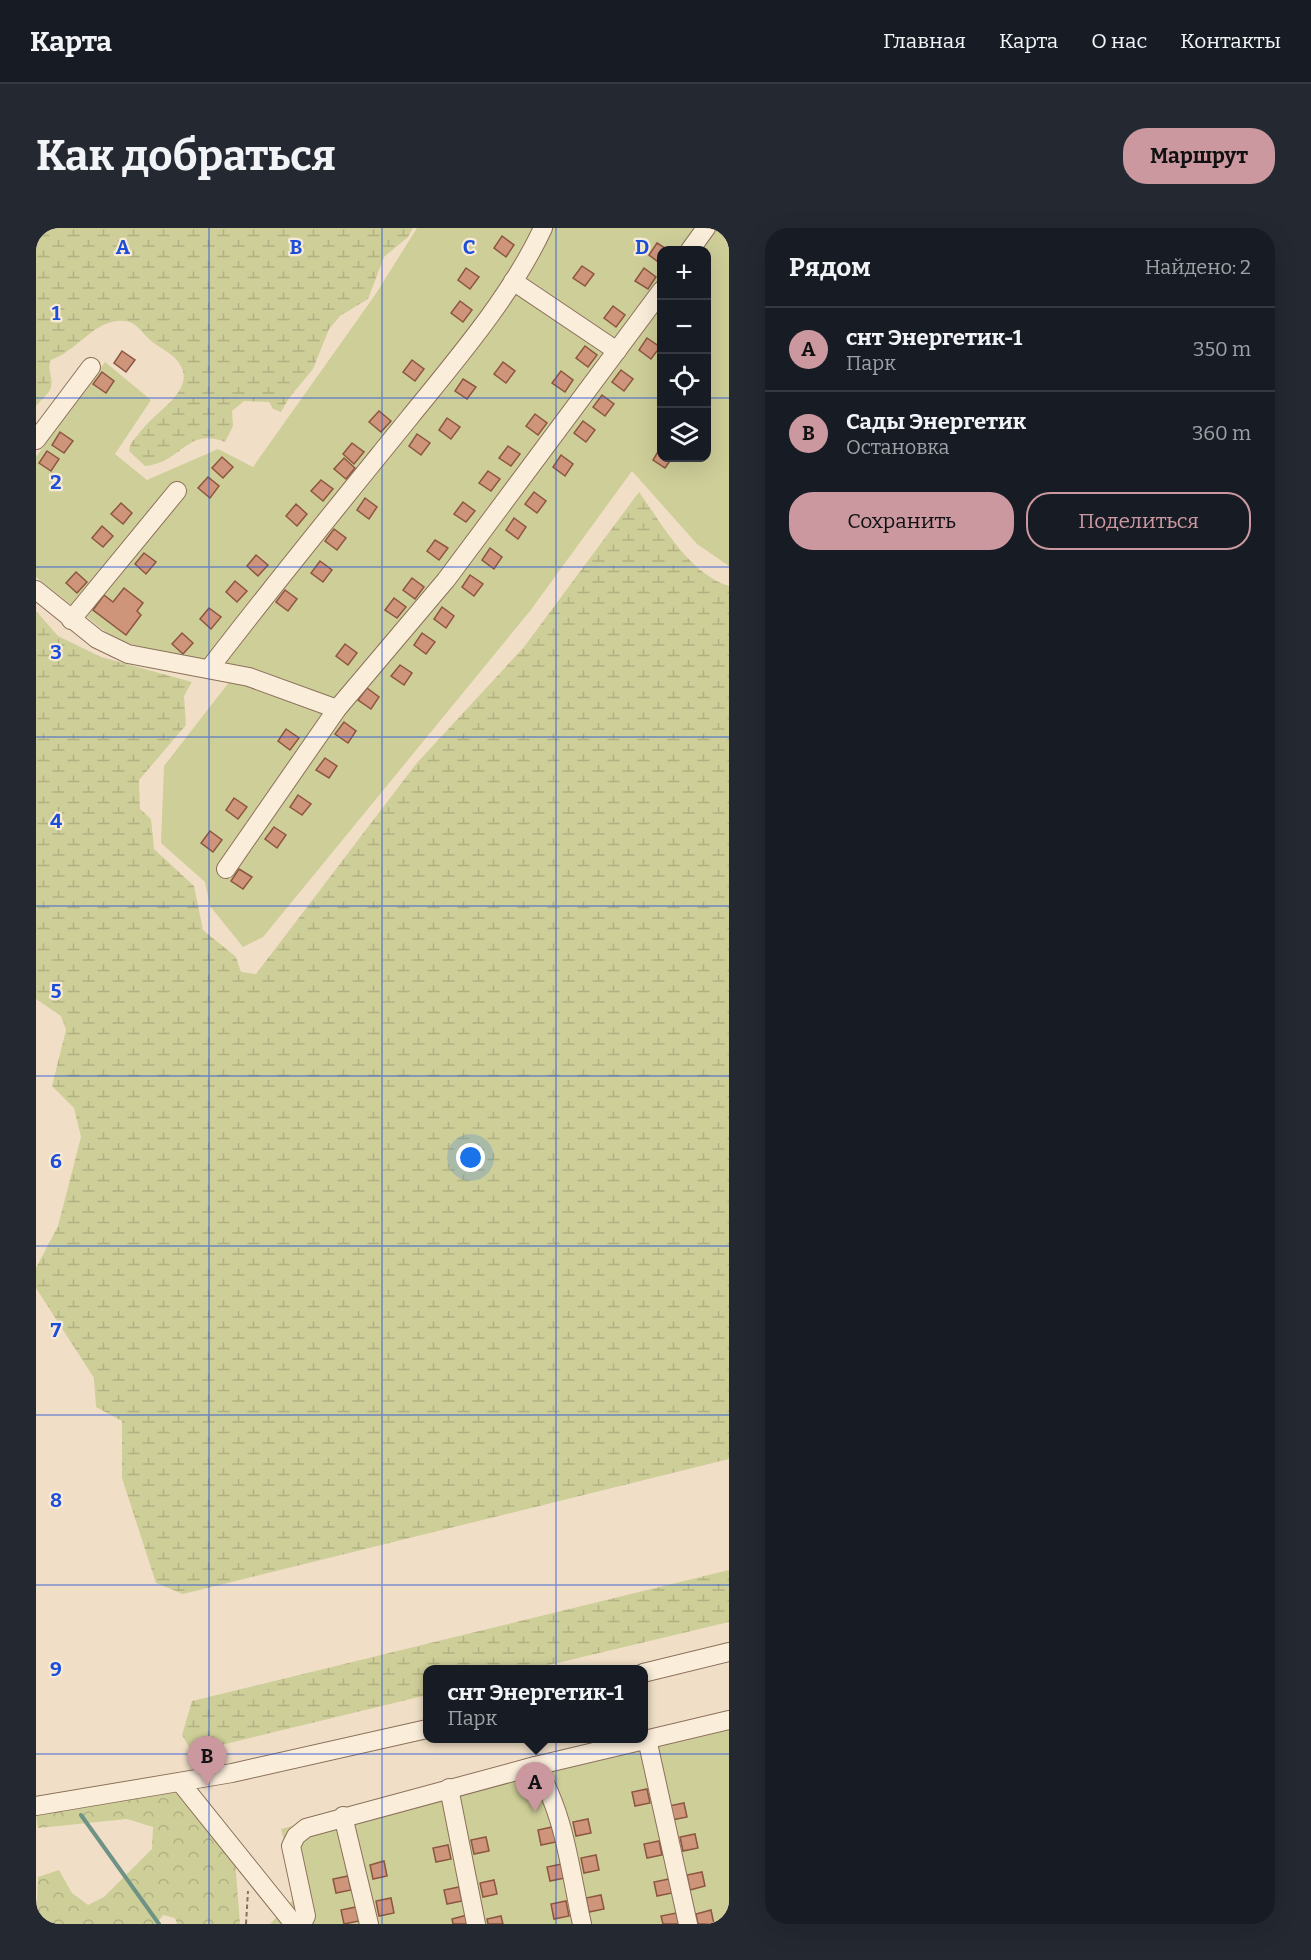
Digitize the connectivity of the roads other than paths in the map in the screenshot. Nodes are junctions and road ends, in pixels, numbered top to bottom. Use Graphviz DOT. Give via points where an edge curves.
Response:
graph roads {
  1 [pos="543,228"];
  2 [pos="706,228"];
  3 [pos="693,246"];
  4 [pos="513,281"];
  5 [pos="657,297"];
  6 [pos="617,351"];
  7 [pos="91,367"];
  8 [pos="36,440"];
  9 [pos="177,491"];
  10 [pos="36,590"];
  11 [pos="71,620"];
  12 [pos="209,669"];
  13 [pos="337,710"];
  14 [pos="226,869"];
  15 [pos="729,1652"];
  16 [pos="648,1672"];
  17 [pos="729,1720"];
  18 [pos="423,1730"];
  19 [pos="648,1738"];
  20 [pos="627,1743"];
  21 [pos="648,1743"];
  22 [pos="535,1766"];
  23 [pos="180,1782"];
  24 [pos="449,1788"];
  25 [pos="36,1806"];
  26 [pos="343,1816"];
  27 [pos="294,1924"];
  28 [pos="302,1924"];
  29 [pos="369,1924"];
  30 [pos="476,1924"];
  31 [pos="582,1924"];
  32 [pos="688,1924"];
  1 -- 4 [label="street"];
  2 -- 3 [label="street"];
  4 -- 6 [label="street"];
  4 -- 12 [label="street"];
  5 -- 6 [label="street"];
  6 -- 13 [label="street" via="446,580"];
  7 -- 8 [label="street"];
  9 -- 11 [label="street"];
  10 -- 11 [label="street"];
  11 -- 12 [label="street" via="128,654"];
  12 -- 13 [label="street" via="249,677"];
  13 -- 14 [label="street"];
  15 -- 16 [label="street"];
  17 -- 19 [label="street"];
  18 -- 23 [label="street" via="290,1762"];
  20 -- 22 [label="street"];
  21 -- 32 [label="street"];
  22 -- 24 [label="street"];
  22 -- 31 [label="street" via="557,1811"];
  23 -- 25 [label="street"];
  23 -- 27 [label="street"];
  24 -- 26 [label="street"];
  24 -- 30 [label="street"];
  26 -- 28 [label="street" via="306,1827 291,1846 306,1916"];
  26 -- 29 [label="street"];
}
